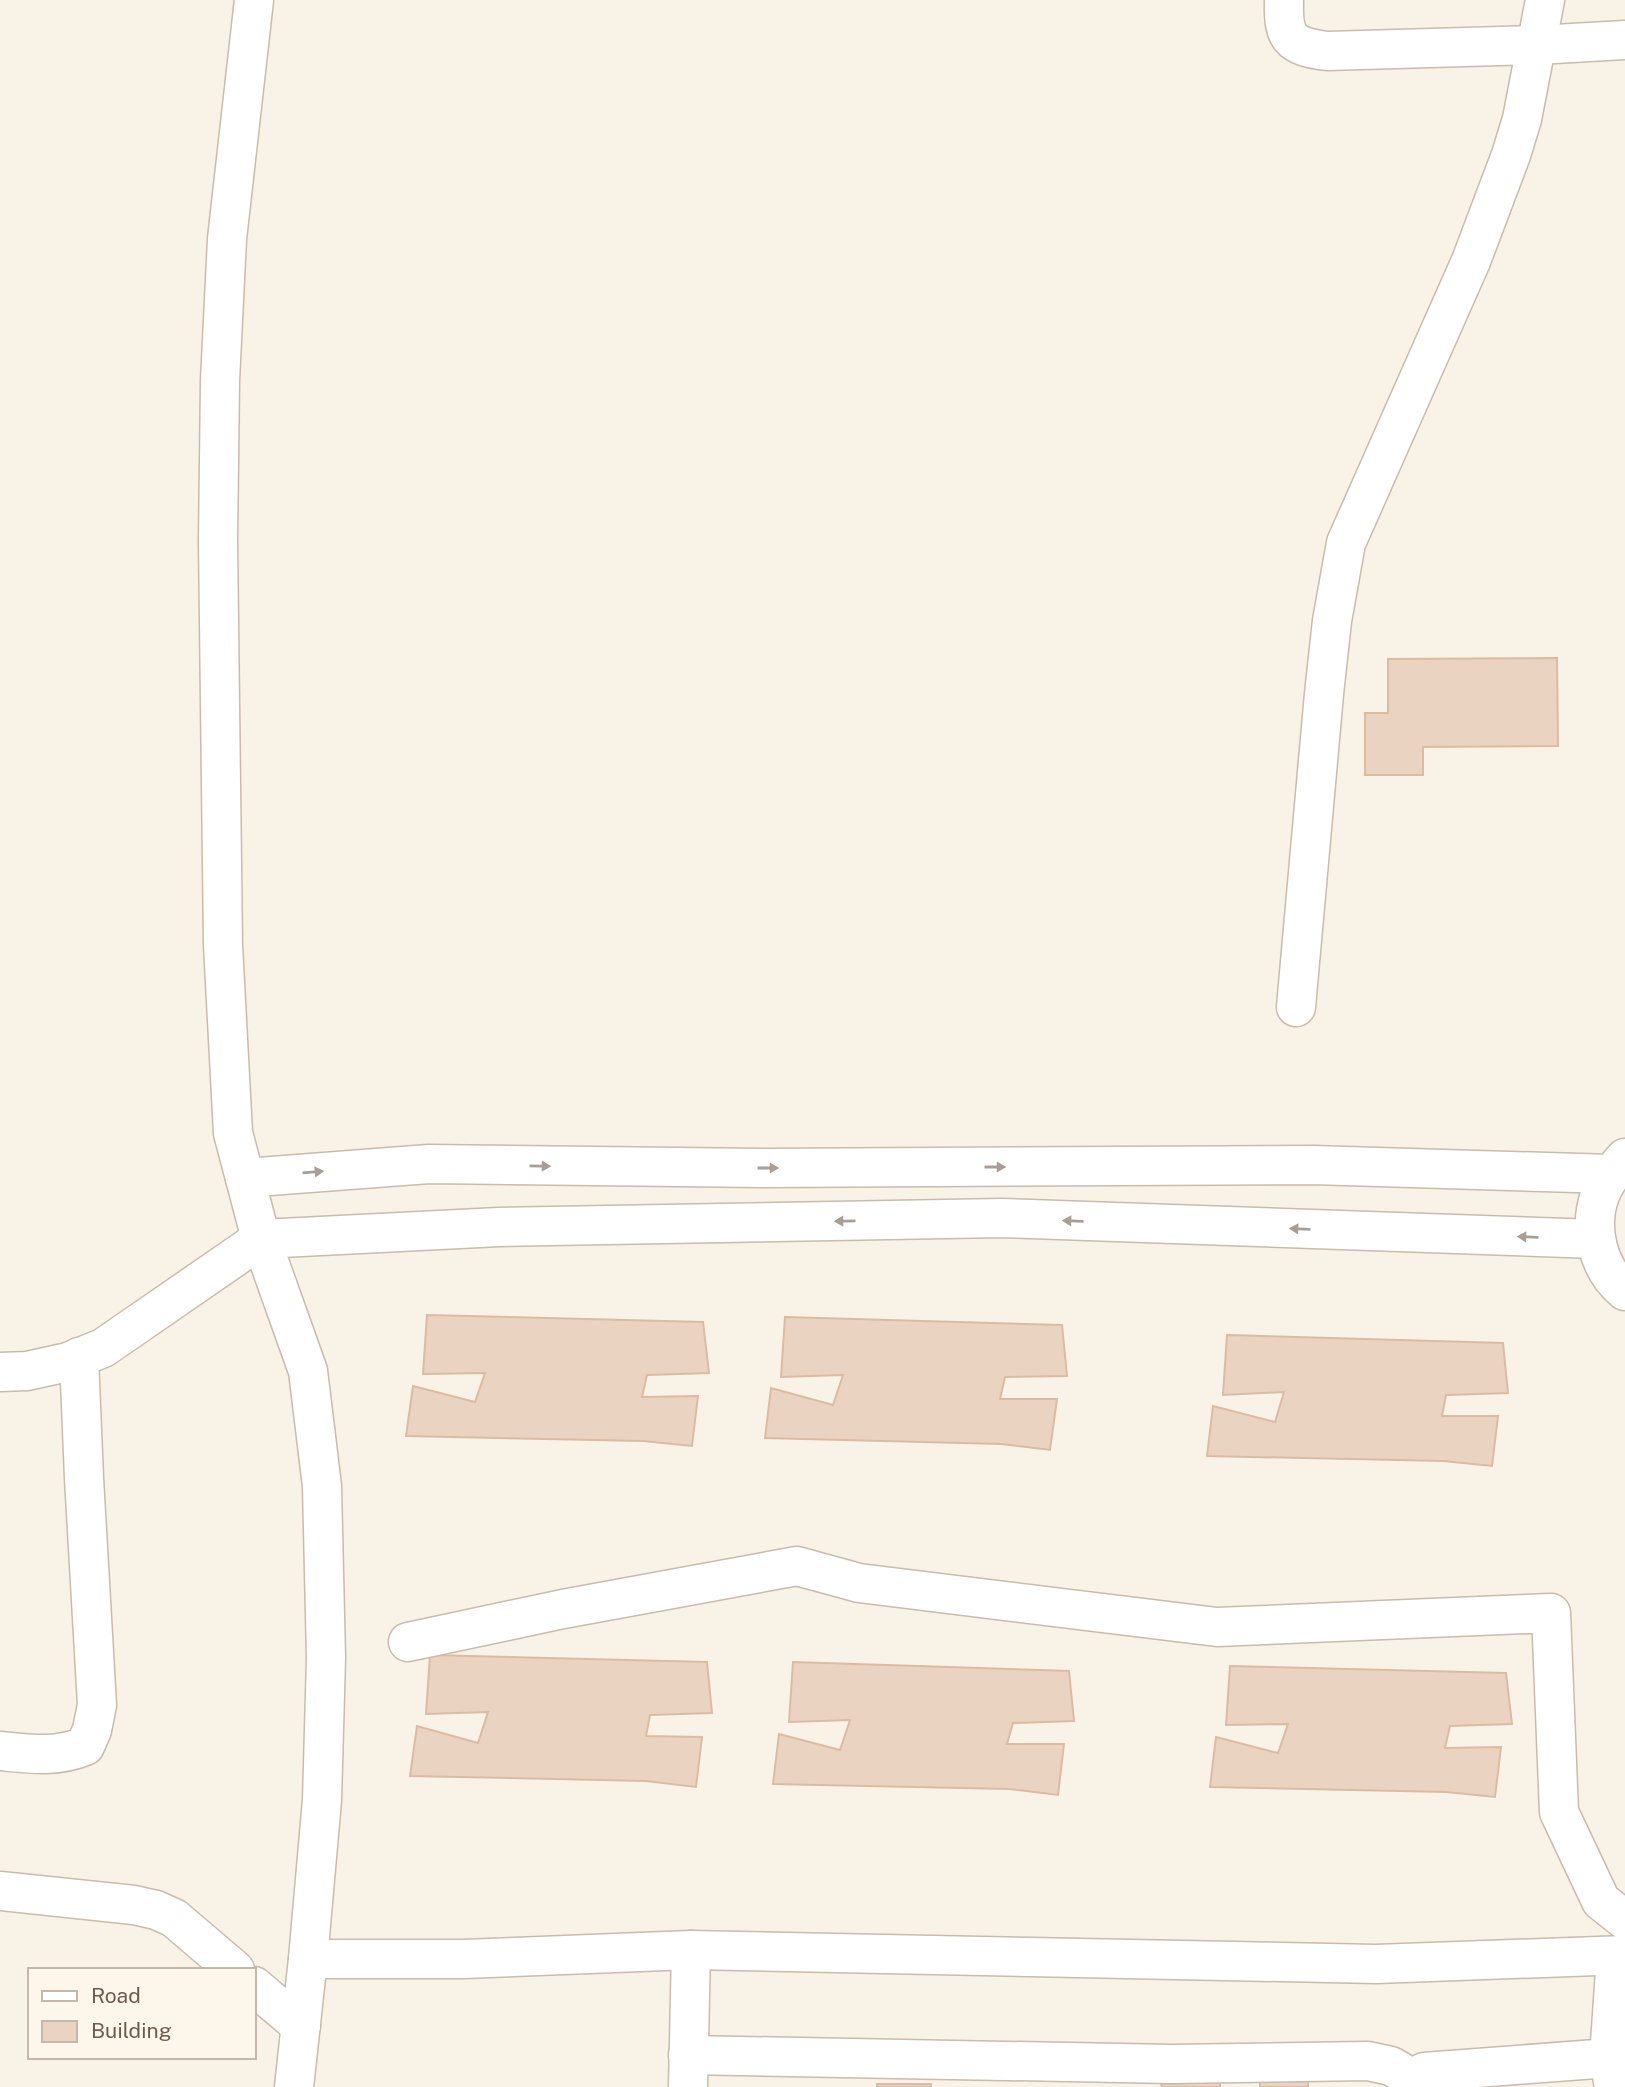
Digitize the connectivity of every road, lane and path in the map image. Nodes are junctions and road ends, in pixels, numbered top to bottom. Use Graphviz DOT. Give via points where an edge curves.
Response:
graph roads {
  1 [pos="254,0"];
  2 [pos="1284,0"];
  3 [pos="1545,0"];
  4 [pos="1625,40"];
  5 [pos="1537,45"];
  6 [pos="1296,1007"];
  7 [pos="1618,1166"];
  8 [pos="245,1178"];
  9 [pos="261,1239"];
  10 [pos="1596,1239"];
  11 [pos="1625,1292"];
  12 [pos="79,1357"];
  13 [pos="0,1372"];
  14 [pos="408,1642"];
  15 [pos="0,1751"];
  16 [pos="0,1891"];
  17 [pos="1622,1944"];
  18 [pos="691,1950"];
  19 [pos="308,1959"];
  20 [pos="233,1968"];
  21 [pos="256,1988"];
  22 [pos="301,2026"];
  23 [pos="688,2071"];
  24 [pos="1611,2073"];
  25 [pos="1031,2074"];
  26 [pos="1411,2083"];
  27 [pos="293,2087"];
  1 -- 8 [label="street" via="228,239 218,541 225,1001 233,1133"];
  2 -- 5 [label="street" via="1288,36 1302,48"];
  3 -- 5 [label="street"];
  4 -- 5 [label="street"];
  5 -- 6 [label="street" via="1522,119 1475,250 1346,544 1324,694"];
  8 -- 7 [label="street, one-way" via="429,1164"];
  7 -- 10 [label="street" via="1600,1194"];
  8 -- 9 [label="street"];
  10 -- 9 [label="street, one-way" via="1002,1218 499,1227"];
  9 -- 12 [label="street" via="139,1325"];
  9 -- 19 [label="street" via="308,1371 322,1486 326,1658 322,1800"];
  10 -- 11 [label="street" via="1603,1264"];
  12 -- 13 [label="street" via="27,1371"];
  12 -- 15 [label="street" via="95,1718 85,1746 67,1754"];
  14 -- 17 [label="street" via="797,1566 859,1583 1217,1627 1551,1613 1559,1812"];
  16 -- 20 [label="street" via="156,1910 174,1918"];
  17 -- 18 [label="street" via="1376,1964"];
  17 -- 24 [label="street"];
  18 -- 19 [label="street"];
  18 -- 23 [label="street"];
  19 -- 22 [label="street"];
  21 -- 22 [label="street"];
  22 -- 27 [label="street"];
  23 -- 25 [label="street"];
  24 -- 26 [label="street" via="1424,2072"];
  25 -- 26 [label="street" via="1172,2064 1368,2061 1391,2066"];
}
